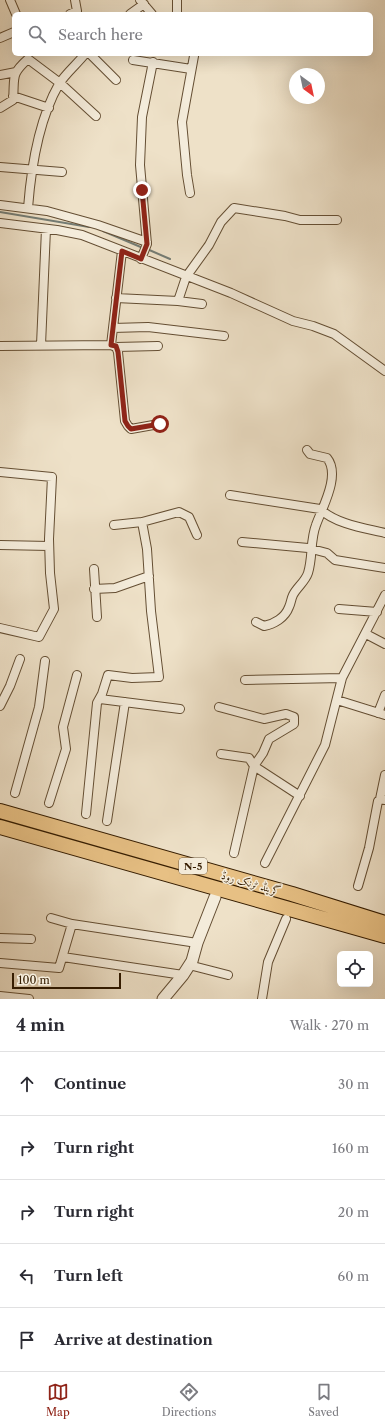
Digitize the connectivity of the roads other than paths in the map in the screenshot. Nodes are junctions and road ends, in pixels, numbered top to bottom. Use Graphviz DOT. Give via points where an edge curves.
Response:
graph roads {
  1 [pos="10,0"];
  2 [pos="75,0"];
  3 [pos="177,0"];
  4 [pos="142,2"];
  5 [pos="15,12"];
  6 [pos="75,12"];
  7 [pos="132,12"];
  8 [pos="150,12"];
  9 [pos="177,12"];
  10 [pos="12,33"];
  11 [pos="0,38"];
  12 [pos="28,56"];
  13 [pos="83,56"];
  14 [pos="92,56"];
  15 [pos="194,56"];
  16 [pos="133,60"];
  17 [pos="153,62"];
  18 [pos="192,69"];
  19 [pos="16,72"];
  20 [pos="0,75"];
  21 [pos="116,80"];
  22 [pos="60,83"];
  23 [pos="13,96"];
  24 [pos="0,108"];
  25 [pos="49,108"];
  26 [pos="96,116"];
  27 [pos="0,167"];
  28 [pos="32,171"];
  29 [pos="62,172"];
  30 [pos="190,193"];
  31 [pos="0,205"];
  32 [pos="28,208"];
  33 [pos="337,220"];
  34 [pos="0,223"];
  35 [pos="65,224"];
  36 [pos="46,229"];
  37 [pos="147,243"];
  38 [pos="122,251"];
  39 [pos="143,256"];
  40 [pos="188,275"];
  41 [pos="116,298"];
  42 [pos="178,301"];
  43 [pos="202,304"];
  44 [pos="113,328"];
  45 [pos="224,336"];
  46 [pos="41,345"];
  47 [pos="0,346"];
  48 [pos="114,346"];
  49 [pos="158,346"];
  50 [pos="385,371"];
  51 [pos="160,424"];
  52 [pos="307,450"];
  53 [pos="0,472"];
  54 [pos="230,495"];
  55 [pos="322,511"];
  56 [pos="142,522"];
  57 [pos="114,525"];
  58 [pos="385,533"];
  59 [pos="197,535"];
  60 [pos="242,542"];
  61 [pos="0,545"];
  62 [pos="49,546"];
  63 [pos="312,549"];
  64 [pos="385,568"];
  65 [pos="94,569"];
  66 [pos="149,576"];
  67 [pos="94,589"];
  68 [pos="385,595"];
  69 [pos="339,609"];
  70 [pos="377,612"];
  71 [pos="97,617"];
  72 [pos="256,622"];
  73 [pos="0,628"];
  74 [pos="366,634"];
  75 [pos="385,644"];
  76 [pos="20,659"];
  77 [pos="45,661"];
  78 [pos="76,675"];
  79 [pos="342,678"];
  80 [pos="245,680"];
  81 [pos="385,695"];
  82 [pos="100,699"];
  83 [pos="337,700"];
  84 [pos="125,702"];
  85 [pos="0,706"];
  86 [pos="219,707"];
  87 [pos="180,709"];
  88 [pos="381,714"];
  89 [pos="221,754"];
  90 [pos="254,766"];
  91 [pos="385,775"];
  92 [pos="15,793"];
  93 [pos="300,796"];
  94 [pos="383,800"];
  95 [pos="49,803"];
  96 [pos="0,812"];
  97 [pos="86,814"];
  98 [pos="107,821"];
  99 [pos="0,827"];
  100 [pos="234,853"];
  101 [pos="265,863"];
  102 [pos="358,886"];
  103 [pos="292,894"];
  104 [pos="215,897"];
  105 [pos="287,914"];
  106 [pos="50,918"];
  107 [pos="72,924"];
  108 [pos="385,924"];
  109 [pos="385,936"];
  110 [pos="0,938"];
  111 [pos="31,939"];
  112 [pos="197,942"];
  113 [pos="63,957"];
  114 [pos="0,963"];
  115 [pos="189,965"];
  116 [pos="183,975"];
  117 [pos="228,975"];
  118 [pos="0,996"];
  119 [pos="29,999"];
  120 [pos="163,999"];
  121 [pos="262,999"];
  1 -- 5 [label="street"];
  2 -- 6 [label="street" via="77,11"];
  3 -- 9 [label="street"];
  4 -- 7 [label="street"];
  4 -- 8 [label="street"];
  10 -- 11 [label="street"];
  12 -- 19 [label="street"];
  12 -- 22 [label="street"];
  13 -- 22 [label="street"];
  14 -- 21 [label="street"];
  15 -- 18 [label="street"];
  16 -- 17 [label="street"];
  17 -- 18 [label="street"];
  17 -- 37 [label="street" via="142,117 140,165"];
  18 -- 30 [label="street" via="182,122"];
  19 -- 20 [label="street"];
  19 -- 23 [label="street"];
  22 -- 25 [label="street"];
  22 -- 26 [label="street"];
  23 -- 24 [label="street" via="13,100"];
  23 -- 25 [label="street"];
  25 -- 28 [label="street"];
  27 -- 28 [label="street"];
  28 -- 29 [label="street"];
  28 -- 32 [label="street"];
  31 -- 32 [label="street"];
  32 -- 35 [label="street"];
  33 -- 40 [label="street" via="300,220 234,208 221,222"];
  34 -- 36 [label="street"];
  35 -- 36 [label="street"];
  35 -- 37 [label="street" via="98,225"];
  35 -- 38 [label="street" via="82,235"];
  36 -- 46 [label="street"];
  37 -- 39 [label="street"];
  38 -- 39 [label="street"];
  38 -- 41 [label="street"];
  39 -- 40 [label="street"];
  40 -- 42 [label="street"];
  40 -- 50 [label="street" via="293,322 334,334"];
  41 -- 42 [label="street"];
  41 -- 44 [label="street"];
  42 -- 43 [label="street"];
  44 -- 45 [label="street" via="148,327"];
  44 -- 48 [label="street"];
  46 -- 47 [label="street"];
  46 -- 48 [label="street"];
  48 -- 49 [label="street"];
  48 -- 51 [label="street" via="118,352 125,421 131,429"];
  52 -- 55 [label="street" via="310,454 327,458 331,465 332,477"];
  53 -- 62 [label="street" via="52,477"];
  54 -- 55 [label="street"];
  55 -- 58 [label="street" via="361,528"];
  55 -- 63 [label="street" via="316,525"];
  56 -- 57 [label="street"];
  56 -- 59 [label="street" via="179,512 184,513 189,517"];
  56 -- 66 [label="street"];
  60 -- 63 [label="street"];
  61 -- 62 [label="street"];
  62 -- 73 [label="street" via="54,609 44,625 42,634 39,638"];
  63 -- 64 [label="street" via="327,553 335,560"];
  63 -- 72 [label="street" via="307,575 294,594 288,611 273,624 264,626"];
  65 -- 67 [label="street"];
  66 -- 67 [label="street" via="115,588"];
  66 -- 82 [label="street" via="159,677 132,678 108,675"];
  67 -- 71 [label="street"];
  68 -- 70 [label="street"];
  69 -- 70 [label="street"];
  70 -- 74 [label="street"];
  74 -- 75 [label="street"];
  74 -- 79 [label="street"];
  76 -- 85 [label="street"];
  77 -- 92 [label="street" via="39,707"];
  78 -- 95 [label="street" via="63,726 66,749"];
  79 -- 80 [label="street"];
  79 -- 83 [label="street"];
  81 -- 88 [label="street"];
  82 -- 84 [label="street"];
  82 -- 97 [label="street" via="97,703"];
  83 -- 88 [label="street"];
  83 -- 93 [label="street" via="325,745"];
  84 -- 87 [label="street"];
  84 -- 98 [label="street"];
  86 -- 90 [label="street" via="264,719 286,714 295,719 294,724 269,739"];
  89 -- 90 [label="street" via="249,758"];
  90 -- 93 [label="street"];
  90 -- 100 [label="street"];
  91 -- 94 [label="street"];
  93 -- 101 [label="street"];
  94 -- 102 [label="street" via="378,801 369,848"];
  96 -- 103 [label="highway, گرینڈ ٹرنک روڈ / N-5"];
  99 -- 105 [label="highway, گرینڈ ٹرنک روڈ / N-5"];
  103 -- 105 [label="highway"];
  103 -- 108 [label="highway, گرینڈ ٹرنک روڈ / N-5"];
  104 -- 112 [label="street"];
  105 -- 109 [label="highway, گرینڈ ٹرنک روڈ / N-5"];
  105 -- 121 [label="street" via="268,962"];
  106 -- 107 [label="street"];
  107 -- 112 [label="street"];
  107 -- 113 [label="street"];
  110 -- 111 [label="street"];
  112 -- 115 [label="street"];
  113 -- 114 [label="street" via="60,968"];
  113 -- 116 [label="street"];
  115 -- 116 [label="street"];
  115 -- 117 [label="street"];
  116 -- 120 [label="street"];
  118 -- 119 [label="street"];
}
